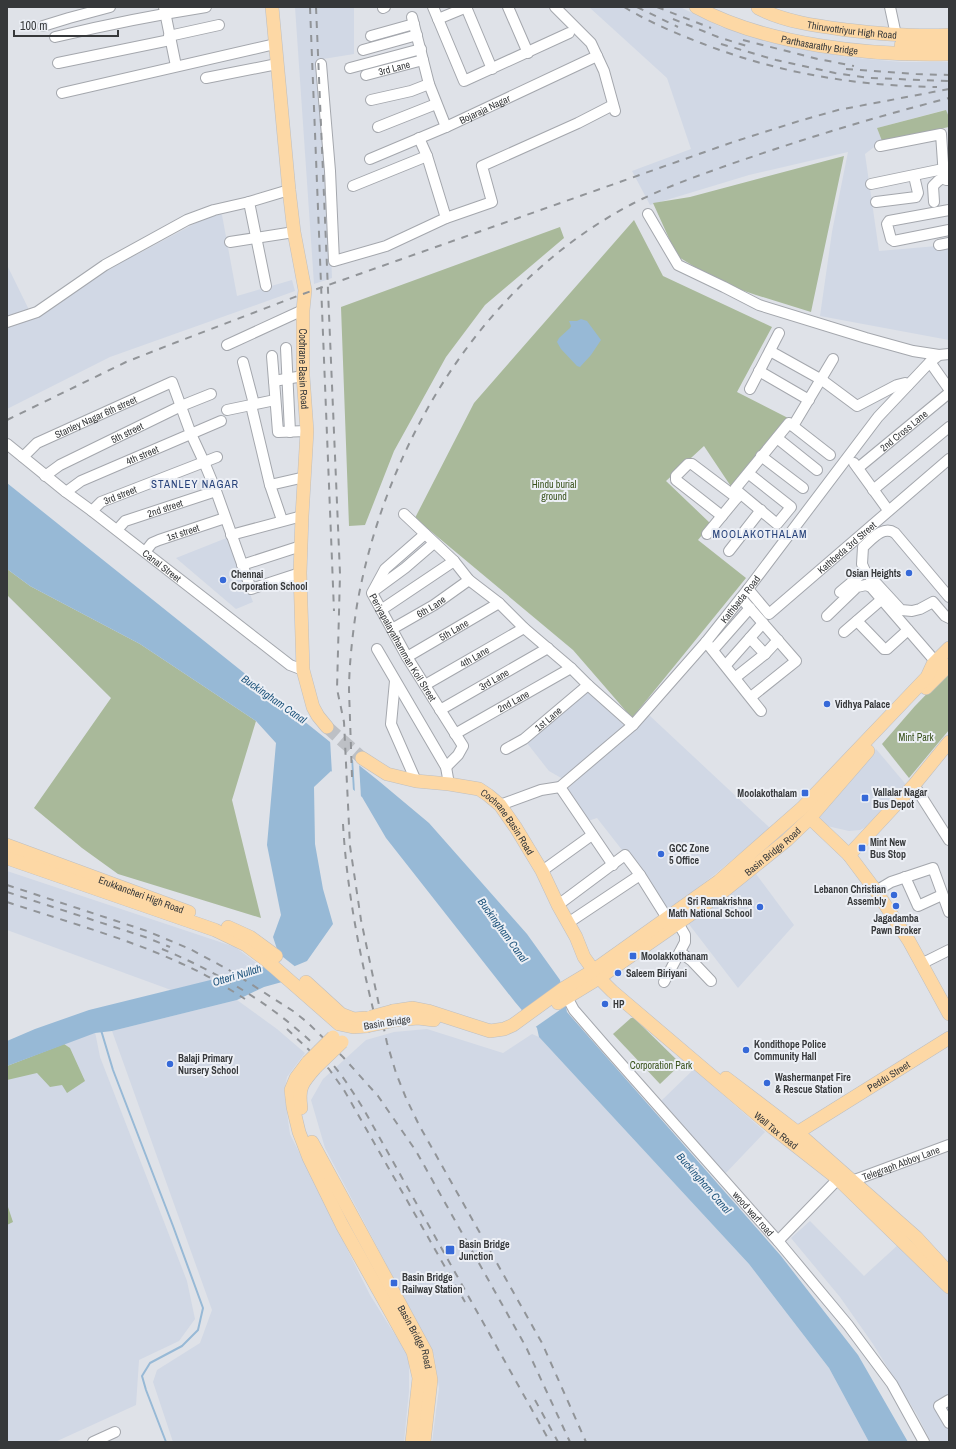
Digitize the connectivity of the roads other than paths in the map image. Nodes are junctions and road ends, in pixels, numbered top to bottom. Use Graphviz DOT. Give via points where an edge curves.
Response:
graph roads {
  1 [pos="110,7"];
  2 [pos="206,7"];
  3 [pos="272,7"];
  4 [pos="433,7"];
  5 [pos="466,7"];
  6 [pos="508,7"];
  7 [pos="555,7"];
  8 [pos="696,7"];
  9 [pos="715,7"];
  10 [pos="758,7"];
  11 [pos="890,7"];
  12 [pos="164,10"];
  13 [pos="438,19"];
  14 [pos="219,25"];
  15 [pos="43,26"];
  16 [pos="761,28"];
  17 [pos="569,34"];
  18 [pos="896,34"];
  19 [pos="417,35"];
  20 [pos="949,35"];
  21 [pos="371,36"];
  22 [pos="55,37"];
  23 [pos="169,38"];
  24 [pos="275,44"];
  25 [pos="949,45"];
  26 [pos="420,49"];
  27 [pos="363,50"];
  28 [pos="528,53"];
  29 [pos="949,54"];
  30 [pos="597,56"];
  31 [pos="423,60"];
  32 [pos="58,63"];
  33 [pos="277,64"];
  34 [pos="321,64"];
  35 [pos="176,66"];
  36 [pos="350,68"];
  37 [pos="492,69"];
  38 [pos="366,75"];
  39 [pos="206,78"];
  40 [pos="429,84"];
  41 [pos="62,93"];
  42 [pos="371,100"];
  43 [pos="436,104"];
  44 [pos="378,127"];
  45 [pos="446,127"];
  46 [pos="419,138"];
  47 [pos="880,146"];
  48 [pos="427,156"];
  49 [pos="370,159"];
  50 [pos="946,171"];
  51 [pos="914,176"];
  52 [pos="871,184"];
  53 [pos="353,186"];
  54 [pos="289,190"];
  55 [pos="249,202"];
  56 [pos="876,202"];
  57 [pos="934,202"];
  58 [pos="949,210"];
  59 [pos="648,214"];
  60 [pos="446,218"];
  61 [pos="949,230"];
  62 [pos="294,232"];
  63 [pos="257,238"];
  64 [pos="230,242"];
  65 [pos="266,286"];
  66 [pos="303,310"];
  67 [pos="7,322"];
  68 [pos="780,333"];
  69 [pos="227,345"];
  70 [pos="286,348"];
  71 [pos="770,351"];
  72 [pos="944,355"];
  73 [pos="272,356"];
  74 [pos="833,359"];
  75 [pos="243,362"];
  76 [pos="930,362"];
  77 [pos="759,371"];
  78 [pos="303,376"];
  79 [pos="287,379"];
  80 [pos="822,380"];
  81 [pos="274,381"];
  82 [pos="908,385"];
  83 [pos="750,389"];
  84 [pos="949,389"];
  85 [pos="949,393"];
  86 [pos="211,394"];
  87 [pos="275,400"];
  88 [pos="809,400"];
  89 [pos="253,404"];
  90 [pos="181,406"];
  91 [pos="228,410"];
  92 [pos="221,421"];
  93 [pos="791,424"];
  94 [pos="949,427"];
  95 [pos="307,431"];
  96 [pos="290,432"];
  97 [pos="191,434"];
  98 [pos="777,438"];
  99 [pos="7,444"];
  100 [pos="830,455"];
  101 [pos="761,456"];
  102 [pos="850,456"];
  103 [pos="24,457"];
  104 [pos="217,457"];
  105 [pos="949,459"];
  106 [pos="204,462"];
  107 [pos="858,468"];
  108 [pos="817,470"];
  109 [pos="748,473"];
  110 [pos="45,476"];
  111 [pos="305,477"];
  112 [pos="270,485"];
  113 [pos="803,488"];
  114 [pos="873,490"];
  115 [pos="216,491"];
  116 [pos="66,492"];
  117 [pos="737,494"];
  118 [pos="761,510"];
  119 [pos="888,510"];
  120 [pos="92,511"];
  121 [pos="404,514"];
  122 [pos="302,516"];
  123 [pos="722,516"];
  124 [pos="225,518"];
  125 [pos="282,520"];
  126 [pos="117,530"];
  127 [pos="425,534"];
  128 [pos="707,534"];
  129 [pos="231,535"];
  130 [pos="434,543"];
  131 [pos="301,546"];
  132 [pos="729,551"];
  133 [pos="145,552"];
  134 [pos="454,561"];
  135 [pos="242,565"];
  136 [pos="865,571"];
  137 [pos="300,573"];
  138 [pos="469,580"];
  139 [pos="748,589"];
  140 [pos="840,592"];
  141 [pos="372,593"];
  142 [pos="947,594"];
  143 [pos="741,598"];
  144 [pos="881,600"];
  145 [pos="499,602"];
  146 [pos="933,602"];
  147 [pos="750,608"];
  148 [pos="381,610"];
  149 [pos="827,616"];
  150 [pos="949,618"];
  151 [pos="857,621"];
  152 [pos="763,623"];
  153 [pos="524,628"];
  154 [pos="392,629"];
  155 [pos="908,630"];
  156 [pos="844,632"];
  157 [pos="750,638"];
  158 [pos="778,640"];
  159 [pos="706,642"];
  160 [pos="548,648"];
  161 [pos="949,648"];
  162 [pos="377,649"];
  163 [pos="713,650"];
  164 [pos="764,654"];
  165 [pos="407,657"];
  166 [pos="945,663"];
  167 [pos="726,665"];
  168 [pos="571,668"];
  169 [pos="303,670"];
  170 [pos="736,677"];
  171 [pos="395,681"];
  172 [pos="425,685"];
  173 [pos="588,685"];
  174 [pos="751,697"];
  175 [pos="440,710"];
  176 [pos="761,711"];
  177 [pos="633,725"];
  178 [pos="327,727"];
  179 [pos="455,734"];
  180 [pos="947,748"];
  181 [pos="506,749"];
  182 [pos="362,758"];
  183 [pos="446,767"];
  184 [pos="416,781"];
  185 [pos="449,784"];
  186 [pos="914,785"];
  187 [pos="560,787"];
  188 [pos="500,805"];
  189 [pos="810,818"];
  190 [pos="592,834"];
  191 [pos="949,840"];
  192 [pos="7,845"];
  193 [pos="850,855"];
  194 [pos="7,858"];
  195 [pos="613,865"];
  196 [pos="542,871"];
  197 [pos="640,875"];
  198 [pos="905,877"];
  199 [pos="716,890"];
  200 [pos="876,891"];
  201 [pos="942,895"];
  202 [pos="558,905"];
  203 [pos="949,912"];
  204 [pos="672,921"];
  205 [pos="568,923"];
  206 [pos="576,937"];
  207 [pos="949,950"];
  208 [pos="680,952"];
  209 [pos="269,956"];
  210 [pos="921,964"];
  211 [pos="600,972"];
  212 [pos="293,977"];
  213 [pos="711,981"];
  214 [pos="664,982"];
  215 [pos="566,994"];
  216 [pos="949,1014"];
  217 [pos="339,1024"];
  218 [pos="364,1024"];
  219 [pos="949,1038"];
  220 [pos="338,1040"];
  221 [pos="793,1137"];
  222 [pos="949,1145"];
  223 [pos="838,1180"];
  224 [pos="852,1181"];
  225 [pos="348,1222"];
  226 [pos="778,1242"];
  227 [pos="949,1273"];
  228 [pos="949,1287"];
  229 [pos="949,1400"];
  230 [pos="949,1422"];
  231 [pos="115,1432"];
  232 [pos="93,1442"];
  233 [pos="412,1442"];
  234 [pos="424,1442"];
  235 [pos="924,1442"];
  1 -- 15 [label="street"];
  2 -- 12 [label="street"];
  3 -- 24 [label="main road, Cochrane Basin Road"];
  4 -- 13 [label="street"];
  5 -- 13 [label="street"];
  5 -- 37 [label="street"];
  6 -- 28 [label="street"];
  7 -- 30 [label="street" via="591,43"];
  8 -- 16 [label="main road, Parthasarathy Bridge" via="731,23"];
  9 -- 16 [label="main road, Parthasarathy Bridge"];
  10 -- 18 [label="main road, Thiruvottriyur High Road" via="800,22"];
  11 -- 18 [label="street"];
  12 -- 22 [label="street"];
  12 -- 23 [label="street"];
  13 -- 37 [label="street" via="464,81"];
  14 -- 23 [label="street"];
  16 -- 25 [label="main road, Parthasarathy Bridge" via="855,42"];
  16 -- 29 [label="main road, Parthasarathy Bridge" via="794,40 855,50 900,54"];
  17 -- 28 [label="street"];
  18 -- 20 [label="main road, Thiruvottriyur High Road"];
  19 -- 21 [label="street" via="413,21"];
  19 -- 26 [label="street"];
  19 -- 27 [label="street"];
  23 -- 32 [label="street"];
  23 -- 35 [label="street"];
  24 -- 33 [label="main road, Cochrane Basin Road"];
  24 -- 35 [label="street"];
  26 -- 31 [label="street"];
  26 -- 36 [label="street"];
  28 -- 37 [label="street"];
  30 -- 45 [label="street, Bojaraja Nagar"];
  30 -- 60 [label="street" via="604,70 614,108 482,166 492,202"];
  31 -- 38 [label="street, 3rd Lane"];
  31 -- 40 [label="street"];
  33 -- 39 [label="street"];
  33 -- 54 [label="main road, Cochrane Basin Road"];
  34 -- 60 [label="street" via="334,261 386,246"];
  35 -- 41 [label="street"];
  40 -- 42 [label="street"];
  40 -- 43 [label="street"];
  43 -- 44 [label="street"];
  43 -- 45 [label="street"];
  45 -- 46 [label="street, Bojaraja Nagar"];
  46 -- 48 [label="street"];
  46 -- 49 [label="street, Bojaraja Nagar"];
  47 -- 50 [label="street" via="941,134"];
  48 -- 53 [label="street"];
  48 -- 60 [label="street"];
  50 -- 51 [label="street"];
  50 -- 57 [label="street" via="933,186"];
  51 -- 52 [label="street"];
  51 -- 56 [label="street" via="918,193 916,197"];
  54 -- 55 [label="street"];
  54 -- 62 [label="main road, Cochrane Basin Road"];
  55 -- 63 [label="street"];
  55 -- 67 [label="street" via="214,210 187,220 105,265 38,312"];
  58 -- 61 [label="street" via="889,221 888,224 891,239 894,240"];
  59 -- 72 [label="street" via="678,265 759,305 913,351"];
  62 -- 63 [label="street"];
  62 -- 66 [label="main road, Cochrane Basin Road" via="305,290"];
  63 -- 64 [label="street"];
  63 -- 65 [label="street"];
  66 -- 69 [label="street"];
  66 -- 78 [label="main road, Cochrane Basin Road"];
  68 -- 71 [label="street"];
  70 -- 79 [label="street"];
  71 -- 77 [label="street"];
  71 -- 80 [label="street"];
  72 -- 76 [label="street, Kathbada Road"];
  73 -- 81 [label="street"];
  74 -- 80 [label="street"];
  75 -- 89 [label="street"];
  76 -- 82 [label="street, Kathbada Road"];
  76 -- 84 [label="street"];
  77 -- 83 [label="street"];
  77 -- 88 [label="street"];
  78 -- 79 [label="street"];
  78 -- 95 [label="main road, Cochrane Basin Road"];
  79 -- 81 [label="street"];
  79 -- 96 [label="street"];
  80 -- 82 [label="street" via="857,406 897,385"];
  80 -- 88 [label="street"];
  81 -- 87 [label="street"];
  82 -- 102 [label="street, Kathbada Road" via="878,417"];
  85 -- 107 [label="street, 2nd Cross Lane"];
  86 -- 90 [label="street, 5th street"];
  87 -- 89 [label="street"];
  87 -- 96 [label="street" via="278,432"];
  88 -- 93 [label="street"];
  89 -- 91 [label="street"];
  89 -- 112 [label="street"];
  90 -- 97 [label="street"];
  90 -- 103 [label="street, Stanley Nagar 6th street" via="172,382 37,443"];
  90 -- 110 [label="street, 5th street" via="60,465"];
  92 -- 97 [label="street, 4th street"];
  93 -- 98 [label="street"];
  93 -- 100 [label="street"];
  94 -- 114 [label="street"];
  95 -- 96 [label="street"];
  95 -- 111 [label="main road, Cochrane Basin Road"];
  97 -- 106 [label="street"];
  97 -- 116 [label="street, 4th street" via="81,481"];
  98 -- 101 [label="street"];
  98 -- 108 [label="street"];
  99 -- 103 [label="street, Canal Street"];
  101 -- 109 [label="street"];
  101 -- 113 [label="street"];
  102 -- 107 [label="street"];
  102 -- 139 [label="street, Kathbada Road"];
  103 -- 110 [label="street, Canal Street"];
  104 -- 106 [label="street, 3rd street"];
  105 -- 119 [label="street, Kathbeda 3rd Street"];
  106 -- 115 [label="street"];
  106 -- 120 [label="street, 3rd street" via="101,502"];
  107 -- 114 [label="street"];
  109 -- 117 [label="street"];
  109 -- 118 [label="street" via="791,507 777,524"];
  110 -- 116 [label="street, Canal Street"];
  111 -- 112 [label="street"];
  111 -- 122 [label="main road, Cochrane Basin Road"];
  112 -- 125 [label="street"];
  114 -- 119 [label="street"];
  115 -- 124 [label="street"];
  115 -- 126 [label="street, 2nd street" via="125,521"];
  116 -- 120 [label="street, Canal Street"];
  117 -- 118 [label="street"];
  117 -- 123 [label="street"];
  117 -- 123 [label="street" via="692,464 688,464 676,476 676,480"];
  118 -- 132 [label="street"];
  119 -- 139 [label="street, Kathbeda 3rd Street" via="769,614"];
  120 -- 126 [label="street, Canal Street"];
  121 -- 127 [label="street"];
  122 -- 125 [label="street"];
  122 -- 131 [label="main road, Cochrane Basin Road"];
  123 -- 128 [label="street"];
  124 -- 129 [label="street"];
  124 -- 133 [label="street, 1st street" via="159,540 152,543"];
  125 -- 129 [label="street"];
  126 -- 133 [label="street, Canal Street"];
  127 -- 130 [label="street"];
  127 -- 141 [label="street, Periyapalayathamman Koil Street" via="385,569"];
  129 -- 135 [label="street"];
  130 -- 134 [label="street"];
  130 -- 141 [label="street"];
  131 -- 135 [label="street"];
  131 -- 137 [label="main road, Cochrane Basin Road"];
  133 -- 169 [label="street, Canal Street" via="290,666"];
  134 -- 138 [label="street"];
  134 -- 148 [label="street"];
  135 -- 137 [label="street" via="250,589"];
  136 -- 140 [label="street"];
  136 -- 142 [label="street" via="862,564 863,547 883,531 890,530"];
  136 -- 146 [label="street" via="901,610 920,610"];
  137 -- 169 [label="main road, Cochrane Basin Road"];
  138 -- 145 [label="street"];
  138 -- 154 [label="street, 6th Lane" via="434,605"];
  139 -- 143 [label="street, Kathbada Road"];
  141 -- 148 [label="street, Periyapalayathamman Koil Street"];
  142 -- 146 [label="street"];
  143 -- 147 [label="street"];
  143 -- 159 [label="street, Kathbada Road"];
  144 -- 149 [label="street" via="870,587 857,587"];
  144 -- 151 [label="street"];
  144 -- 155 [label="street"];
  145 -- 153 [label="street"];
  145 -- 165 [label="street, 5th Lane"];
  146 -- 150 [label="street"];
  147 -- 152 [label="street"];
  147 -- 163 [label="street"];
  148 -- 154 [label="street, Periyapalayathamman Koil Street"];
  151 -- 155 [label="street" via="884,649"];
  151 -- 156 [label="street"];
  152 -- 157 [label="street"];
  152 -- 158 [label="street"];
  153 -- 160 [label="street"];
  153 -- 172 [label="street, 4th Lane"];
  154 -- 165 [label="street, Periyapalayathamman Koil Street"];
  155 -- 166 [label="street"];
  157 -- 164 [label="street"];
  157 -- 167 [label="street"];
  158 -- 164 [label="street"];
  158 -- 174 [label="street" via="796,661"];
  159 -- 163 [label="street"];
  159 -- 177 [label="street, Kathbada Road"];
  160 -- 168 [label="street"];
  160 -- 175 [label="street, 3rd Lane"];
  161 -- 166 [label="main road, Basin Bridge Road"];
  162 -- 171 [label="street"];
  163 -- 167 [label="street"];
  164 -- 170 [label="street"];
  165 -- 172 [label="street, Periyapalayathamman Koil Street"];
  166 -- 189 [label="main road, Basin Bridge Road"];
  166 -- 199 [label="main road, Basin Bridge Road" via="933,664 927,677 802,808"];
  167 -- 170 [label="street"];
  168 -- 173 [label="street"];
  168 -- 179 [label="street, 2nd Lane"];
  169 -- 178 [label="main road, Cochrane Basin Road" via="313,707"];
  170 -- 174 [label="street"];
  171 -- 183 [label="street"];
  171 -- 184 [label="street" via="391,724"];
  172 -- 175 [label="street, Periyapalayathamman Koil Street"];
  173 -- 177 [label="street"];
  173 -- 181 [label="street, 1st Lane" via="524,739"];
  174 -- 176 [label="street"];
  175 -- 179 [label="street, Periyapalayathamman Koil Street"];
  177 -- 187 [label="street, Kathbada Road"];
  179 -- 183 [label="street, Periyapalayathamman Koil Street" via="463,746"];
  180 -- 186 [label="main road"];
  182 -- 184 [label="main road, Cochrane Basin Road" via="386,774"];
  183 -- 185 [label="street"];
  184 -- 185 [label="main road, Cochrane Basin Road"];
  185 -- 188 [label="main road, Cochrane Basin Road" via="479,789"];
  186 -- 191 [label="street"];
  186 -- 193 [label="main road"];
  187 -- 188 [label="street" via="541,790"];
  187 -- 190 [label="street"];
  188 -- 196 [label="main road, Cochrane Basin Road"];
  189 -- 193 [label="main road"];
  189 -- 199 [label="main road, Basin Bridge Road" via="787,840"];
  190 -- 195 [label="street"];
  190 -- 196 [label="street"];
  192 -- 209 [label="main road, Erukkancheri High Road" via="216,921 250,937"];
  193 -- 200 [label="main road"];
  194 -- 209 [label="main road, Erukkancheri High Road" via="215,930"];
  195 -- 197 [label="street" via="625,855"];
  195 -- 202 [label="street"];
  196 -- 202 [label="main road, Cochrane Basin Road"];
  197 -- 204 [label="street"];
  197 -- 205 [label="street"];
  198 -- 200 [label="street" via="890,882"];
  198 -- 201 [label="street" via="933,868"];
  198 -- 201 [label="street" via="918,906"];
  199 -- 204 [label="main road"];
  200 -- 210 [label="main road"];
  201 -- 203 [label="street"];
  202 -- 205 [label="main road, Cochrane Basin Road"];
  204 -- 208 [label="street" via="685,934 685,942"];
  204 -- 211 [label="main road"];
  205 -- 206 [label="main road, Cochrane Basin Road"];
  206 -- 211 [label="main road, Wall Tax Road" via="584,958"];
  207 -- 210 [label="street"];
  208 -- 213 [label="street"];
  208 -- 214 [label="street"];
  209 -- 212 [label="main road, Basin Bridge"];
  210 -- 216 [label="main road"];
  211 -- 215 [label="main road, Basin Bridge"];
  211 -- 221 [label="main road, Wall Tax Road"];
  212 -- 217 [label="main road, Basin Bridge"];
  212 -- 218 [label="main road, Basin Bridge" via="341,1014"];
  215 -- 218 [label="main road, Basin Bridge, bridge" via="515,1028 490,1031 413,1008"];
  215 -- 226 [label="street, wood warf road" via="574,1010"];
  217 -- 218 [label="main road, Basin Bridge"];
  217 -- 220 [label="main road"];
  218 -- 220 [label="main road"];
  219 -- 221 [label="main road, Peddu Street"];
  220 -- 225 [label="main road, bridge" via="296,1078 291,1090 298,1132 309,1158"];
  221 -- 223 [label="main road, Wall Tax Road"];
  221 -- 224 [label="main road, Wall Tax Road"];
  222 -- 224 [label="street, Telegraph Abboy Lane"];
  223 -- 226 [label="street"];
  223 -- 228 [label="main road, Wall Tax Road"];
  224 -- 227 [label="main road, Wall Tax Road" via="916,1237"];
  225 -- 233 [label="main road, Basin Bridge Road" via="414,1352 419,1378"];
  225 -- 234 [label="main road, Basin Bridge Road" via="426,1352 431,1380"];
  226 -- 235 [label="street, wood warf road" via="848,1325 892,1384"];
  229 -- 230 [label="street" via="940,1406"];
  231 -- 232 [label="street"];
}
